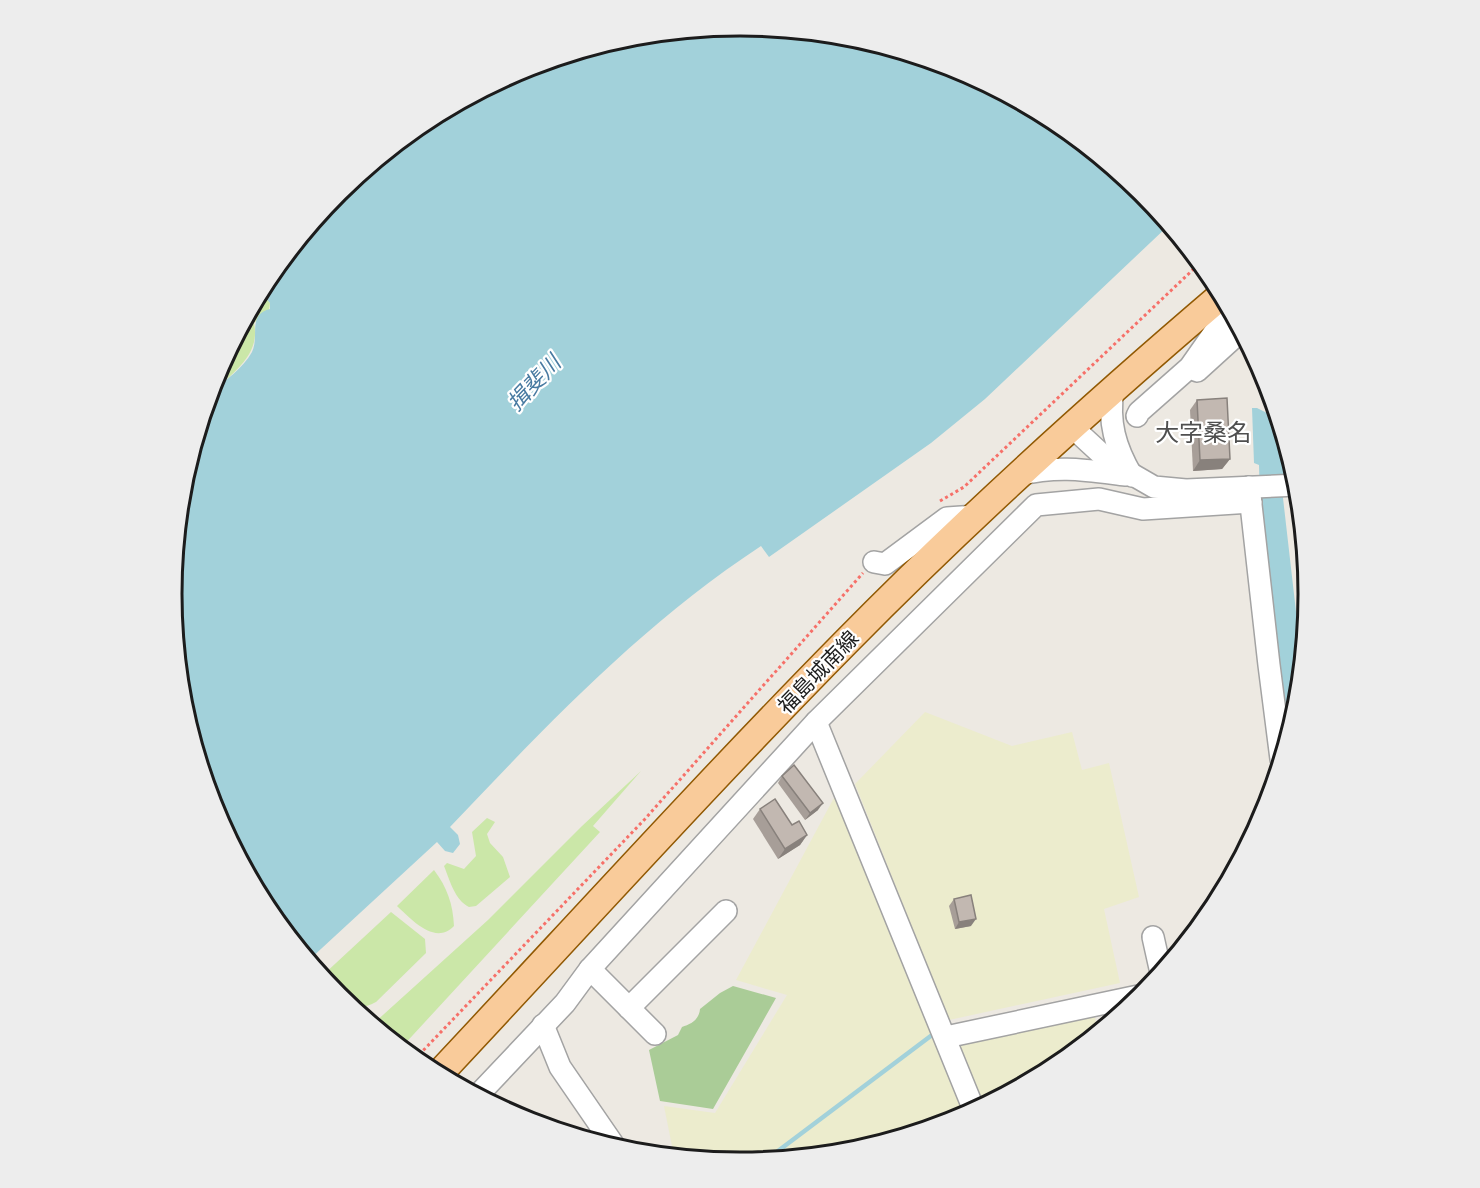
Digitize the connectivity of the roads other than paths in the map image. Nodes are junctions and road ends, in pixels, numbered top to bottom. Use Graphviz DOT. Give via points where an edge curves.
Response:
graph roads {
  1 [pos="1215,301"];
  2 [pos="1224,318"];
  3 [pos="1235,337"];
  4 [pos="1182,375"];
  5 [pos="1113,388"];
  6 [pos="1137,416"];
  7 [pos="1071,426"];
  8 [pos="1016,476"];
  9 [pos="1133,476"];
  10 [pos="1287,487"];
  11 [pos="1253,492"];
  12 [pos="976,516"];
  13 [pos="874,562"];
  14 [pos="816,722"];
  15 [pos="1279,740"];
  16 [pos="726,911"];
  17 [pos="1153,937"];
  18 [pos="1159,963"];
  19 [pos="590,969"];
  20 [pos="1124,999"];
  21 [pos="629,1008"];
  22 [pos="543,1025"];
  23 [pos="655,1034"];
  24 [pos="946,1037"];
  25 [pos="445,1067"];
  26 [pos="484,1089"];
  27 [pos="971,1102"];
  28 [pos="607,1136"];
  1 -- 5 [label="main road, 福島城南線"];
  2 -- 4 [label="street"];
  3 -- 4 [label="street" via="1188,380"];
  4 -- 6 [label="street"];
  5 -- 7 [label="main road, 福島城南線"];
  5 -- 9 [label="street" via="1110,410 1114,438"];
  7 -- 8 [label="main road, 福島城南線"];
  7 -- 9 [label="street" via="1109,461"];
  8 -- 9 [label="street" via="1043,469"];
  8 -- 12 [label="main road, 福島城南線"];
  9 -- 11 [label="street" via="1154,487"];
  10 -- 11 [label="street"];
  11 -- 14 [label="street" via="1143,509 1099,499 1036,505"];
  11 -- 15 [label="street"];
  12 -- 13 [label="street" via="947,518 885,564"];
  12 -- 25 [label="main road, 福島城南線" via="839,650"];
  14 -- 19 [label="street"];
  14 -- 24 [label="street"];
  16 -- 21 [label="street"];
  17 -- 18 [label="street"];
  19 -- 21 [label="street"];
  19 -- 22 [label="street"];
  20 -- 24 [label="street"];
  21 -- 23 [label="street"];
  22 -- 26 [label="street"];
  22 -- 28 [label="street" via="560,1067"];
  24 -- 27 [label="street"];
}
